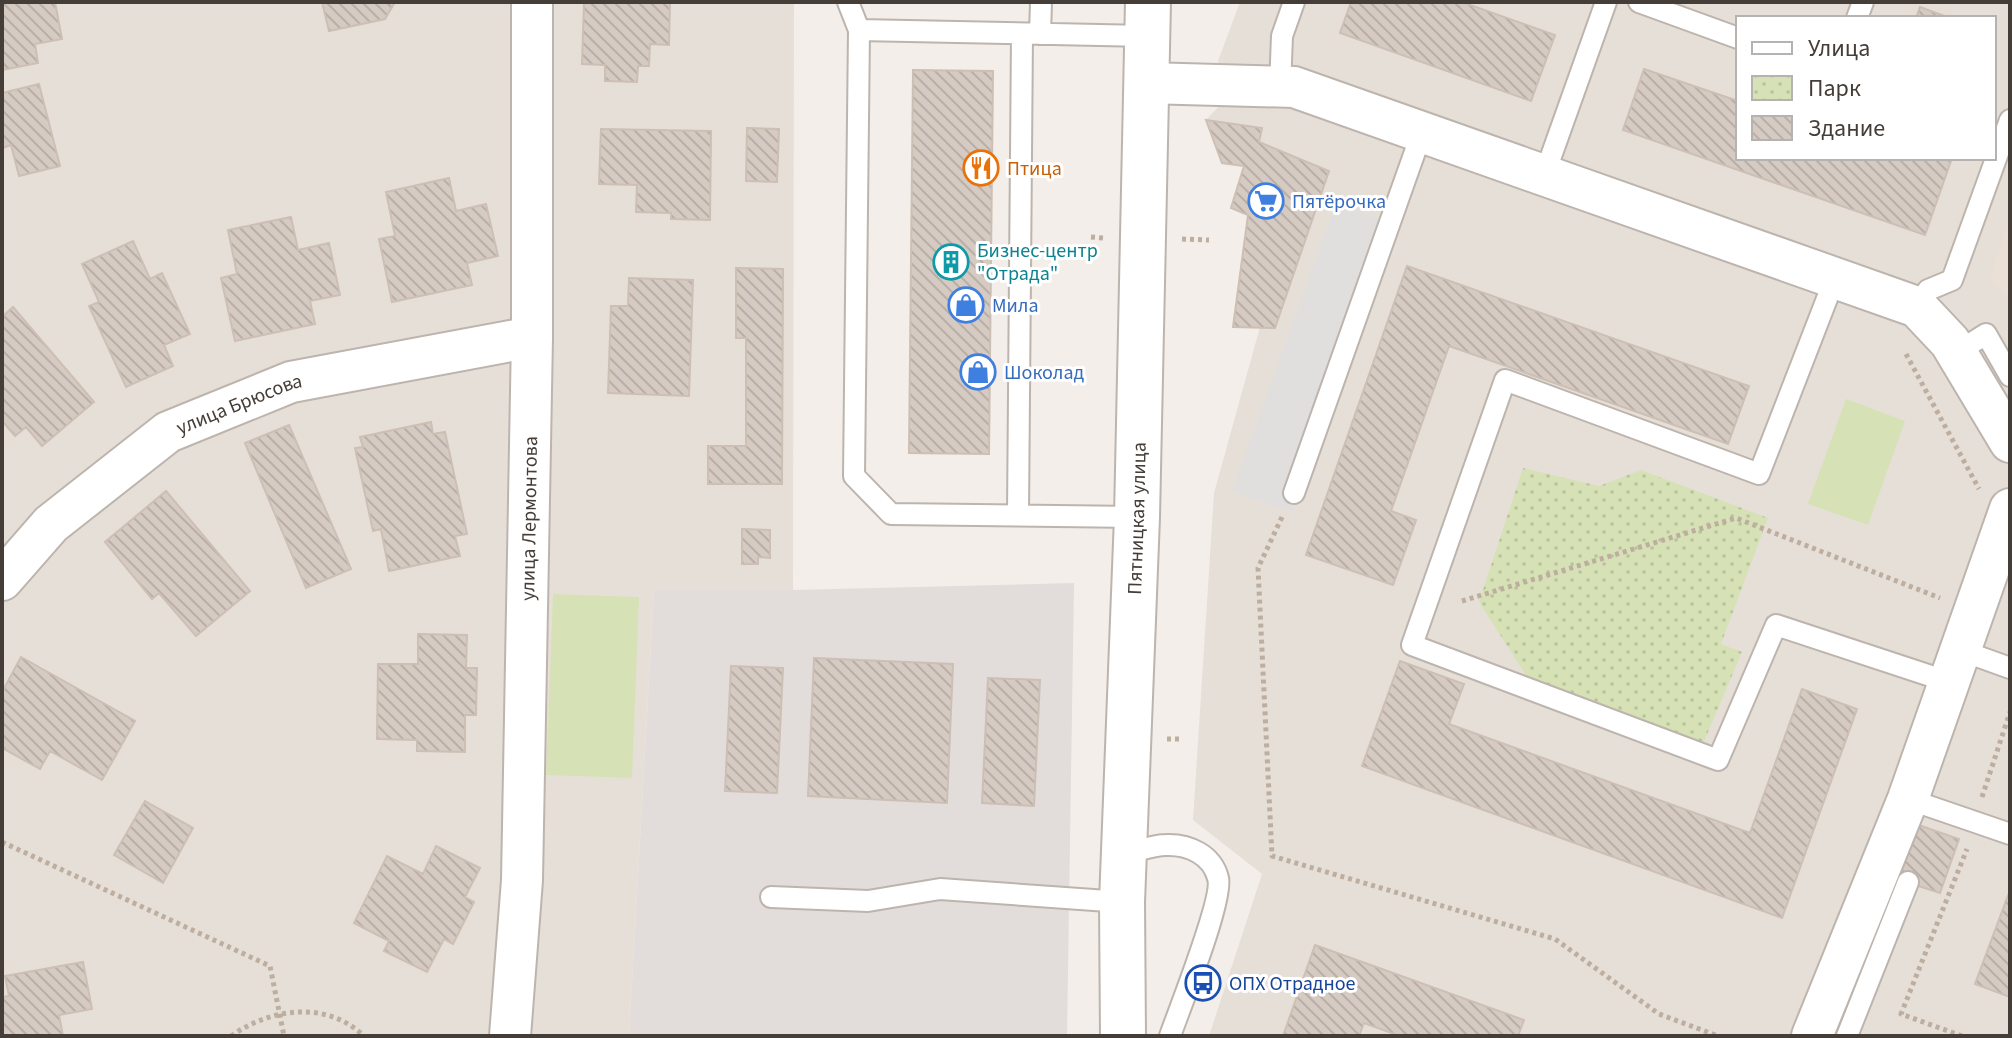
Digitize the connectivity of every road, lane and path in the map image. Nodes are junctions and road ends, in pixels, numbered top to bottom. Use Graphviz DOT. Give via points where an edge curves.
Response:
graph roads {
  1 [pos="532,2"];
  2 [pos="848,2"];
  3 [pos="1041,2"];
  4 [pos="1294,2"];
  5 [pos="1606,2"];
  6 [pos="1639,2"];
  7 [pos="1148,19"];
  8 [pos="859,30"];
  9 [pos="1031,34"];
  10 [pos="1736,37"];
  11 [pos="1146,83"];
  12 [pos="1280,87"];
  13 [pos="2010,120"];
  14 [pos="1422,132"];
  15 [pos="1996,159"];
  16 [pos="1996,160"];
  17 [pos="1544,176"];
  18 [pos="1091,237"];
  19 [pos="1104,238"];
  20 [pos="1176,239"];
  21 [pos="1209,240"];
  22 [pos="1835,278"];
  23 [pos="1917,307"];
  24 [pos="532,337"];
  25 [pos="1904,350"];
  26 [pos="1956,353"];
  27 [pos="2010,376"];
  28 [pos="2010,442"];
  29 [pos="1294,493"];
  30 [pos="1997,503"];
  31 [pos="1018,515"];
  32 [pos="1137,517"];
  33 [pos="2,580"];
  34 [pos="1462,601"];
  35 [pos="1974,611"];
  36 [pos="1955,666"];
  37 [pos="2010,668"];
  38 [pos="2010,712"];
  39 [pos="1908,799"];
  40 [pos="1974,822"];
  41 [pos="2010,834"];
  42 [pos="2,842"];
  43 [pos="1124,854"];
  44 [pos="1908,882"];
  45 [pos="771,897"];
  46 [pos="1122,902"];
  47 [pos="280,1013"];
  48 [pos="231,1036"];
  49 [pos="284,1036"];
  50 [pos="364,1036"];
  51 [pos="510,1036"];
  52 [pos="1123,1036"];
  53 [pos="1170,1036"];
  54 [pos="1718,1036"];
  55 [pos="1822,1036"];
  56 [pos="1962,1036"];
  1 -- 24 [label="street, улица Лермонтова"];
  2 -- 8 [label="lane"];
  3 -- 9 [label="lane"];
  4 -- 12 [label="lane" via="1282,36"];
  5 -- 17 [label="lane"];
  6 -- 10 [label="lane"];
  7 -- 9 [label="lane"];
  7 -- 11 [label="street, Пятницкая улица"];
  8 -- 9 [label="lane"];
  8 -- 31 [label="lane" via="854,476 891,514"];
  9 -- 31 [label="lane"];
  11 -- 12 [label="street"];
  11 -- 32 [label="street, Пятницкая улица"];
  12 -- 14 [label="street" via="1294,87"];
  13 -- 15 [label="lane"];
  14 -- 17 [label="street"];
  14 -- 29 [label="lane"];
  16 -- 23 [label="lane" via="1952,280 1928,290"];
  17 -- 22 [label="street"];
  18 -- 19 [label="path"];
  20 -- 21 [label="path"];
  22 -- 23 [label="street"];
  22 -- 36 [label="lane" via="1759,474 1505,380 1412,645 1718,760 1776,625"];
  23 -- 26 [label="street"];
  24 -- 33 [label="street, улица Брюсова" via="291,382 168,432 51,524"];
  24 -- 51 [label="street, улица Лермонтова" via="522,880"];
  25 -- 30 [label="path"];
  26 -- 27 [label="lane" via="1986,334"];
  26 -- 28 [label="street"];
  29 -- 54 [label="path" via="1258,568 1272,856 1555,939 1659,1014"];
  30 -- 35 [label="street"];
  31 -- 32 [label="lane"];
  32 -- 43 [label="street, Пятницкая улица"];
  34 -- 35 [label="path" via="1736,518"];
  35 -- 36 [label="street"];
  36 -- 37 [label="lane"];
  36 -- 39 [label="street"];
  38 -- 40 [label="path"];
  39 -- 40 [label="lane"];
  39 -- 55 [label="street"];
  40 -- 41 [label="lane"];
  40 -- 56 [label="path" via="1901,1014"];
  42 -- 47 [label="path" via="270,966"];
  43 -- 46 [label="street, Пятницкая улица"];
  43 -- 53 [label="lane" via="1167,844 1195,849 1210,861 1220,881"];
  44 -- 55 [label="lane"];
  45 -- 46 [label="lane" via="868,901 940,889"];
  46 -- 52 [label="street, Пятницкая улица"];
  47 -- 48 [label="path"];
  47 -- 49 [label="path"];
  47 -- 50 [label="path" via="317,1013"];
}
